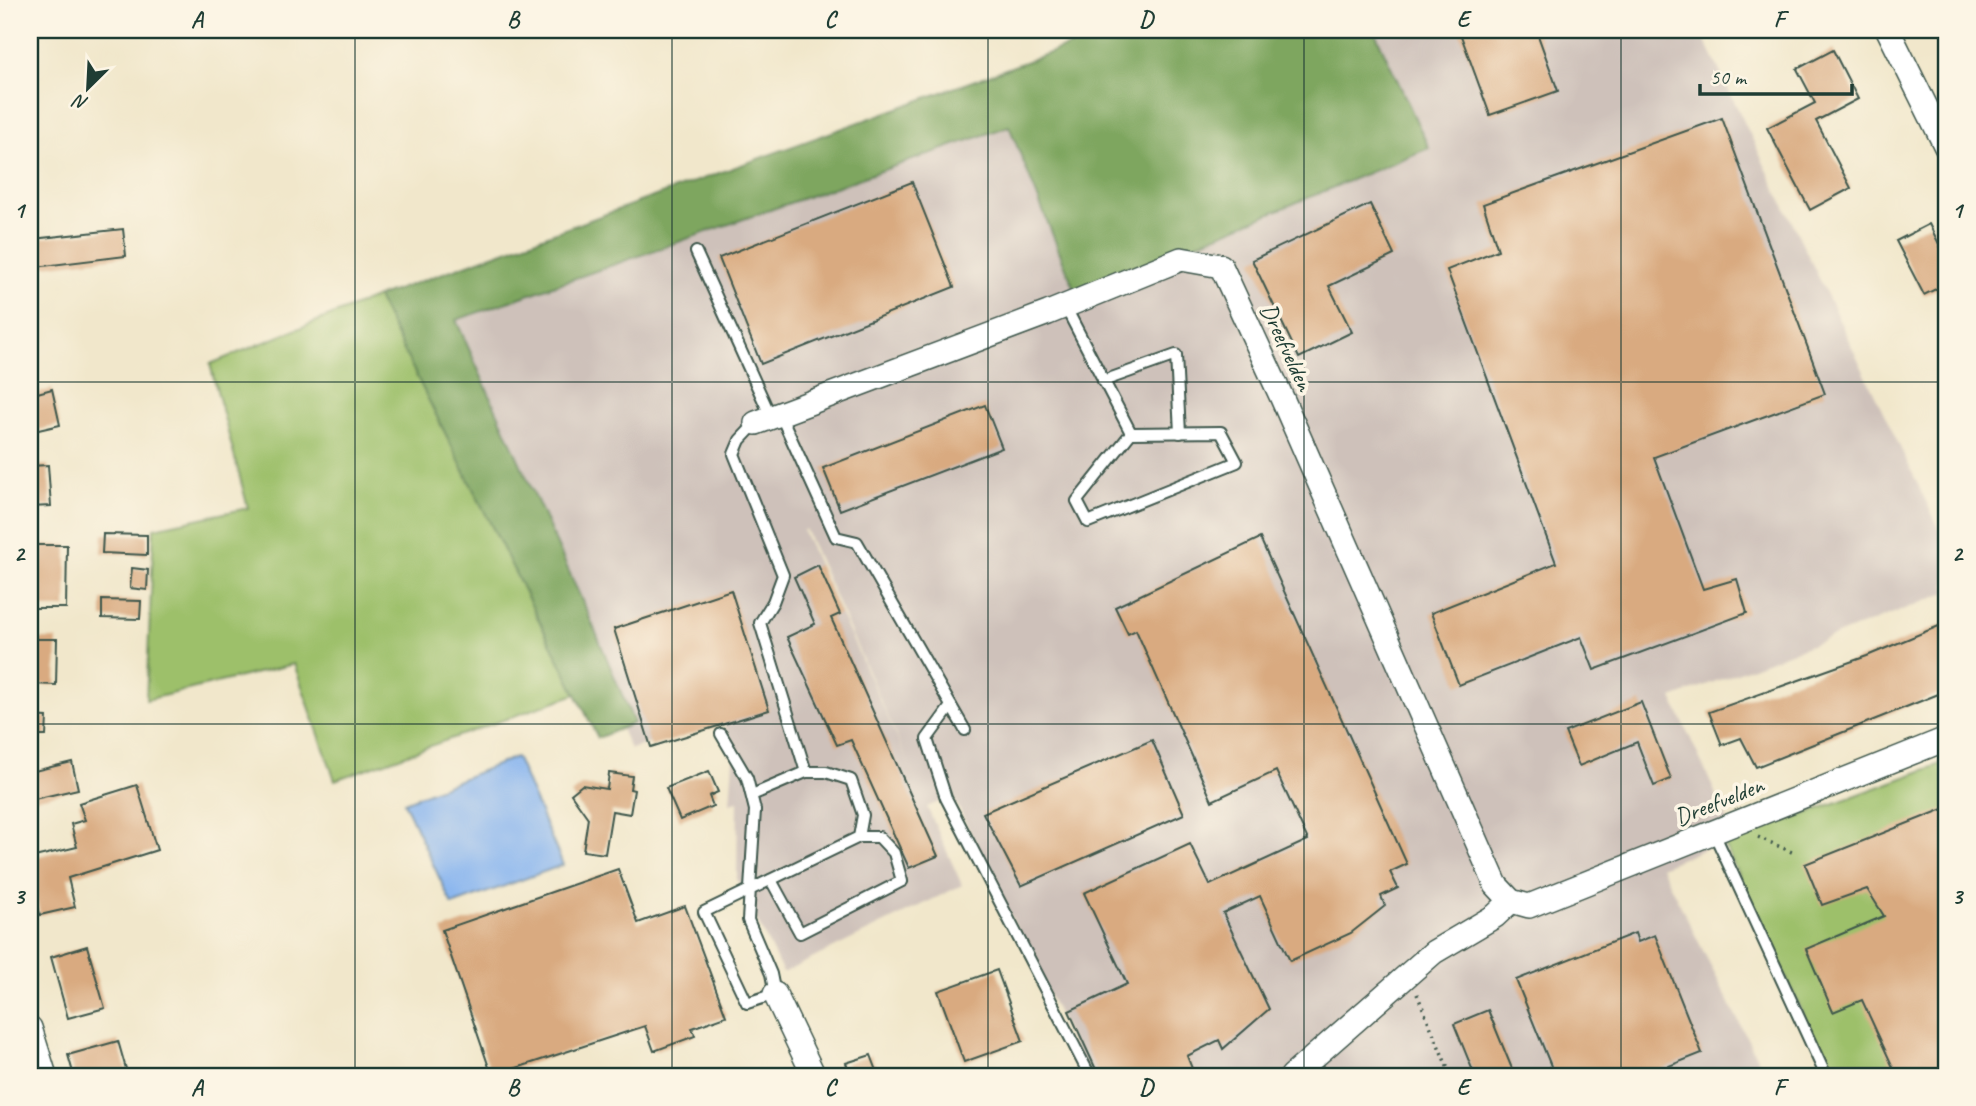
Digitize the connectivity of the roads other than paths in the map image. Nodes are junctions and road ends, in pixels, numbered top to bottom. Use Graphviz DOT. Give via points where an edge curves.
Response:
graph roads {
  1 [pos="1888,30"];
  2 [pos="1946,147"];
  3 [pos="696,252"];
  4 [pos="1065,306"];
  5 [pos="1103,381"];
  6 [pos="769,418"];
  7 [pos="1131,433"];
  8 [pos="1180,433"];
  9 [pos="951,706"];
  10 [pos="965,730"];
  11 [pos="721,734"];
  12 [pos="1946,739"];
  13 [pos="806,772"];
  14 [pos="752,795"];
  15 [pos="1721,827"];
  16 [pos="859,837"];
  17 [pos="771,880"];
  18 [pos="750,890"];
  19 [pos="1511,901"];
  20 [pos="775,994"];
  21 [pos="30,1028"];
  22 [pos="45,1076"];
  23 [pos="814,1076"];
  24 [pos="1090,1076"];
  25 [pos="1293,1076"];
  26 [pos="1826,1076"];
  1 -- 2 [label="street"];
  3 -- 6 [label="lane"];
  4 -- 5 [label="lane"];
  4 -- 6 [label="street, Dreefvelden"];
  4 -- 19 [label="street, Dreefvelden" via="1181,260 1221,266 1496,885"];
  5 -- 7 [label="lane"];
  5 -- 8 [label="lane" via="1176,355"];
  6 -- 9 [label="lane" via="835,537 857,542"];
  6 -- 13 [label="lane" via="740,440 734,454 783,575 760,623"];
  7 -- 8 [label="lane"];
  7 -- 8 [label="lane" via="1077,501 1088,522 1237,462 1221,432"];
  9 -- 10 [label="lane"];
  9 -- 24 [label="lane" via="927,740 946,798"];
  11 -- 14 [label="lane"];
  12 -- 15 [label="street, Dreefvelden"];
  13 -- 14 [label="lane"];
  13 -- 16 [label="lane" via="826,772 851,780 863,816"];
  14 -- 18 [label="lane"];
  15 -- 19 [label="street, Dreefvelden" via="1529,906"];
  15 -- 26 [label="lane"];
  16 -- 17 [label="lane"];
  16 -- 17 [label="lane" via="879,838 894,853 902,881 800,933"];
  17 -- 18 [label="lane"];
  18 -- 20 [label="lane" via="748,920"];
  18 -- 20 [label="lane" via="704,912 747,1003"];
  19 -- 25 [label="street" via="1495,916 1434,952"];
  20 -- 23 [label="street"];
  21 -- 22 [label="street"];
}
